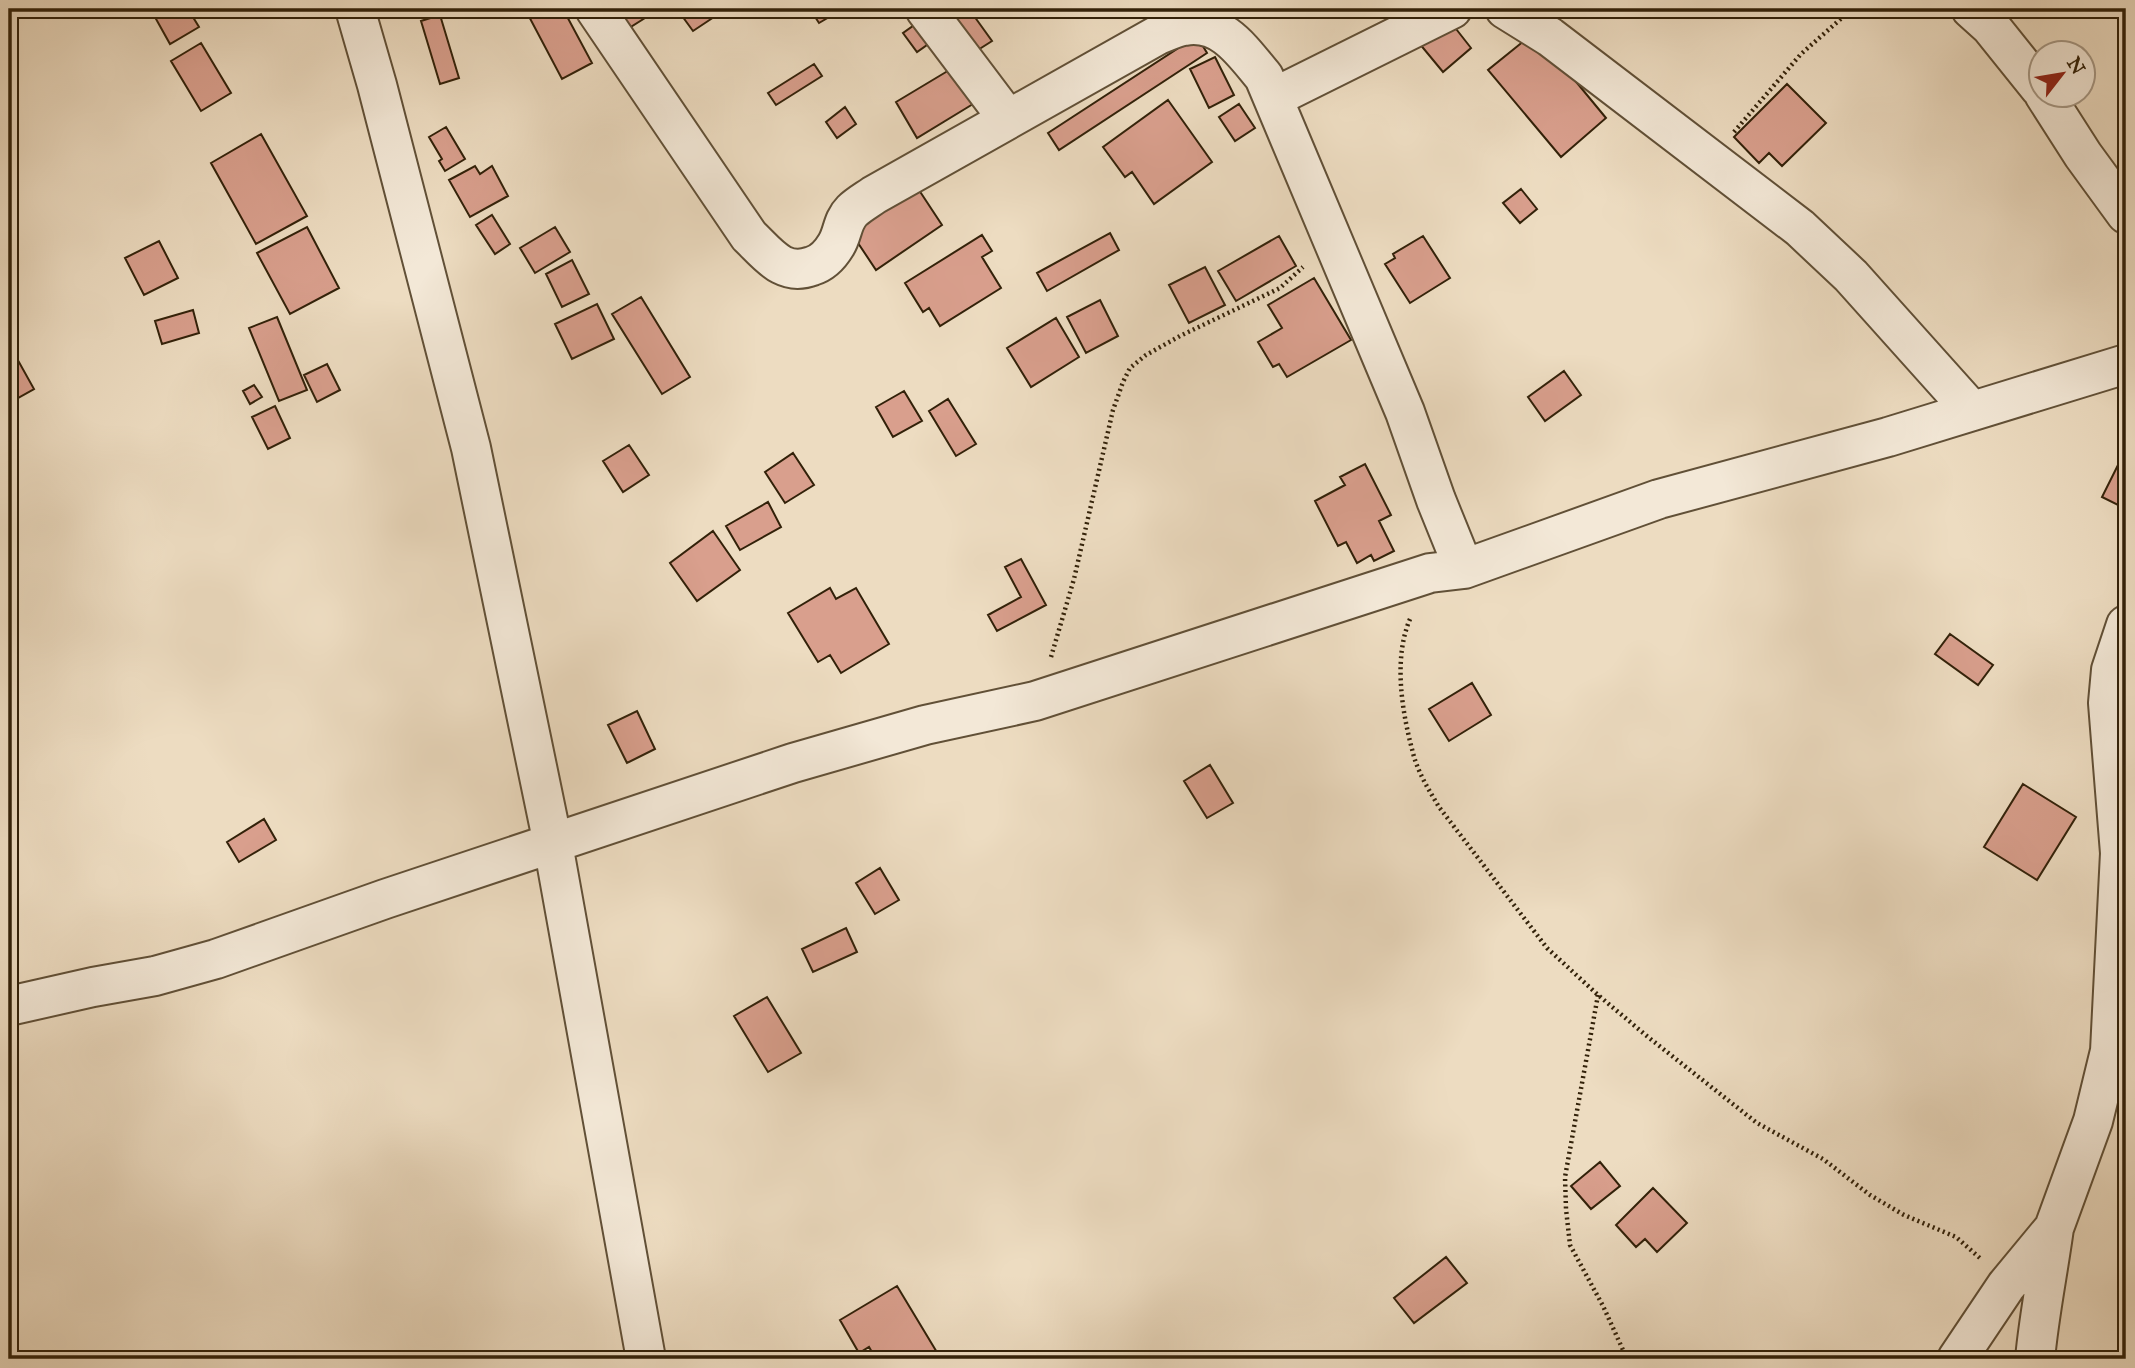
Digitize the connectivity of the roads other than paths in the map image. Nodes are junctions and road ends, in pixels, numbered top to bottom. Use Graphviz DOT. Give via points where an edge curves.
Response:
graph roads {
  1 [pos="355,9"];
  2 [pos="595,9"];
  3 [pos="925,9"];
  4 [pos="1452,9"];
  5 [pos="1505,9"];
  6 [pos="1972,9"];
  7 [pos="2026,70"];
  8 [pos="1273,97"];
  9 [pos="2053,108"];
  10 [pos="1008,119"];
  11 [pos="2126,214"];
  12 [pos="2126,364"];
  13 [pos="1972,411"];
  14 [pos="1447,571"];
  15 [pos="2126,625"];
  16 [pos="553,844"];
  17 [pos="9,1006"];
  18 [pos="2054,1228"];
  19 [pos="646,1359"];
  20 [pos="1956,1359"];
  21 [pos="2035,1359"];
  1 -- 16 [label="street" via="471,448"];
  2 -- 10 [label="street" via="749,236 788,269 821,263 837,244 852,212 874,195"];
  3 -- 10 [label="street"];
  4 -- 8 [label="street"];
  5 -- 13 [label="street" via="1550,37 1800,228 1851,275"];
  6 -- 7 [label="street"];
  8 -- 10 [label="street" via="1264,77 1237,44 1211,26 1185,26 1158,35"];
  8 -- 14 [label="street" via="1405,412 1436,500"];
  9 -- 11 [label="street"];
  12 -- 13 [label="street"];
  13 -- 14 [label="street" via="1659,499"];
  14 -- 16 [label="street" via="1035,701 925,725 793,763"];
  15 -- 18 [label="street" via="2112,670 2108,703 2120,853 2110,1051 2093,1121"];
  16 -- 17 [label="street" via="216,959"];
  16 -- 19 [label="street"];
  18 -- 20 [label="street" via="2006,1286"];
  18 -- 21 [label="street"];
}
